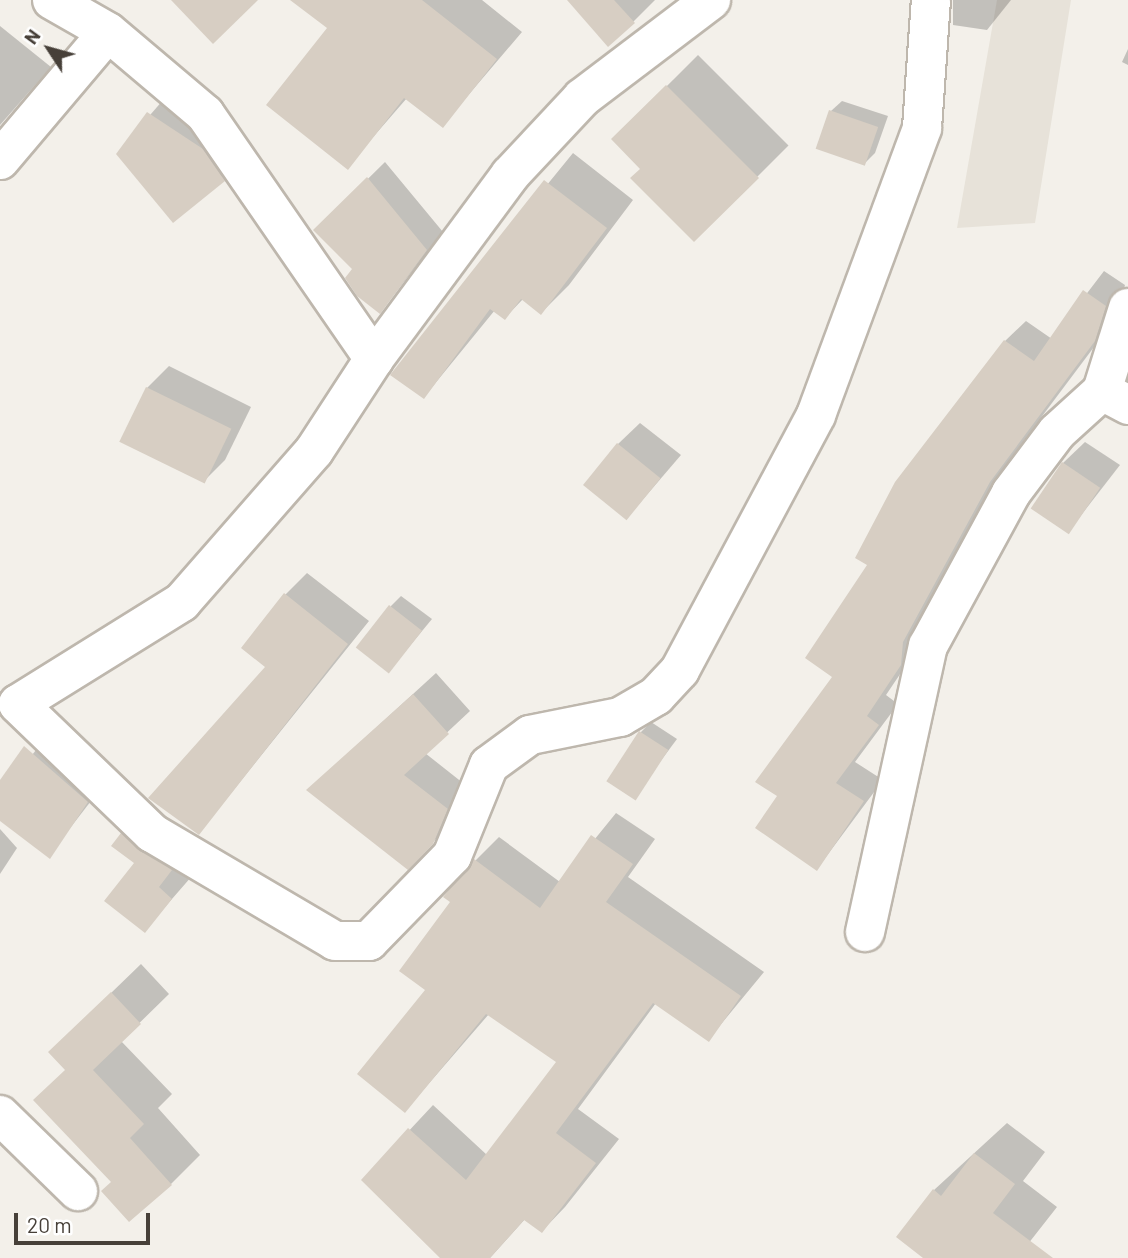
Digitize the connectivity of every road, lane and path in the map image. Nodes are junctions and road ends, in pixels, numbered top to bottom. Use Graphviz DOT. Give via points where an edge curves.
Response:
graph roads {
  1 [pos="52,0"];
  2 [pos="711,0"];
  3 [pos="931,0"];
  4 [pos="108,32"];
  5 [pos="0,160"];
  6 [pos="1128,308"];
  7 [pos="374,359"];
  8 [pos="1115,398"];
  9 [pos="9,713"];
  10 [pos="865,932"];
  11 [pos="0,1115"];
  12 [pos="78,1191"];
  1 -- 4 [label="street"];
  2 -- 7 [label="street" via="582,98 510,175"];
  3 -- 9 [label="street" via="922,128 816,415 680,670 656,696 620,718 530,735 489,765 452,856 369,941 335,941 152,833"];
  4 -- 5 [label="street"];
  4 -- 7 [label="street" via="205,114"];
  6 -- 8 [label="street"];
  7 -- 9 [label="street" via="314,451 182,603"];
  8 -- 10 [label="street" via="1057,432 1011,493 928,646"];
  11 -- 12 [label="street"];
}
